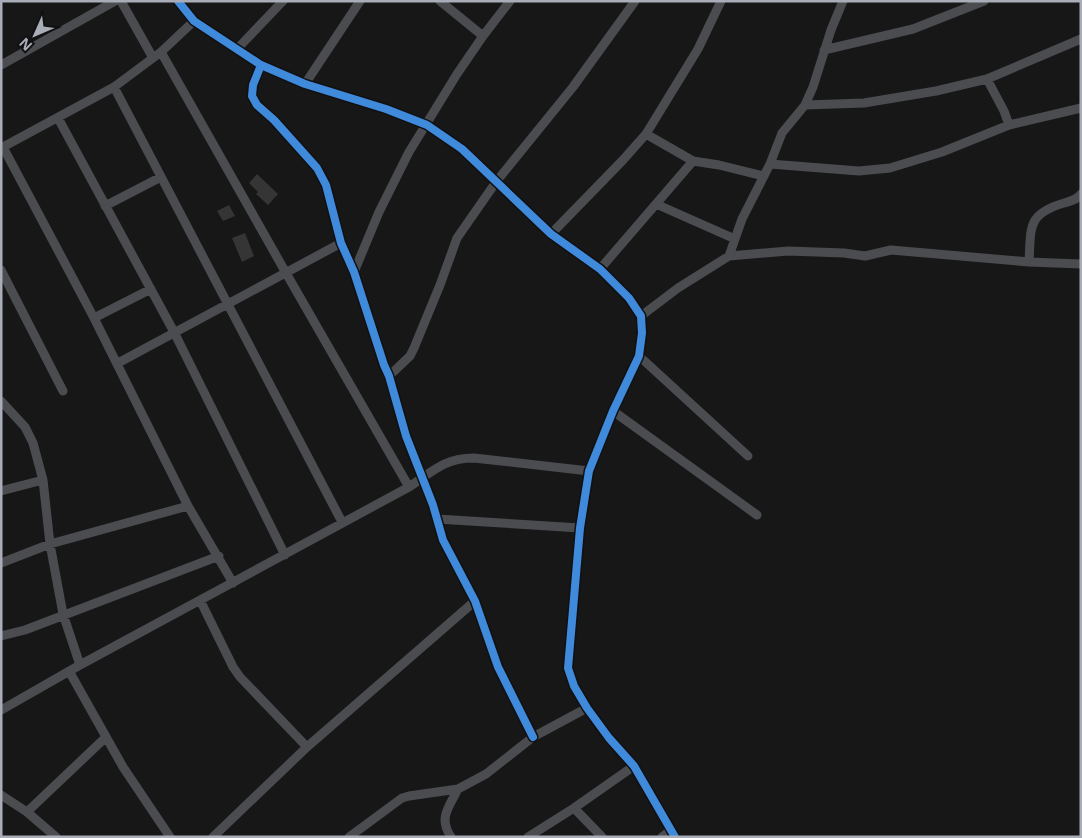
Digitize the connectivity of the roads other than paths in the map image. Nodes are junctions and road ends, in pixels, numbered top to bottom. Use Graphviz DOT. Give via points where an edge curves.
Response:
graph roads {
  1 [pos="115,1"];
  2 [pos="120,1"];
  3 [pos="178,1"];
  4 [pos="360,1"];
  5 [pos="440,1"];
  6 [pos="510,1"];
  7 [pos="635,1"];
  8 [pos="721,1"];
  9 [pos="843,1"];
  10 [pos="984,1"];
  11 [pos="282,2"];
  12 [pos="194,20"];
  13 [pos="483,36"];
  14 [pos="1081,40"];
  15 [pos="238,49"];
  16 [pos="824,50"];
  17 [pos="161,52"];
  18 [pos="153,58"];
  19 [pos="261,65"];
  20 [pos="1,66"];
  21 [pos="987,79"];
  22 [pos="305,84"];
  23 [pos="114,87"];
  24 [pos="805,104"];
  25 [pos="1081,108"];
  26 [pos="58,118"];
  27 [pos="427,125"];
  28 [pos="1008,125"];
  29 [pos="646,134"];
  30 [pos="2,147"];
  31 [pos="693,161"];
  32 [pos="770,164"];
  33 [pos="763,176"];
  34 [pos="161,177"];
  35 [pos="496,182"];
  36 [pos="1080,197"];
  37 [pos="656,204"];
  38 [pos="105,206"];
  39 [pos="551,234"];
  40 [pos="735,239"];
  41 [pos="341,243"];
  42 [pos="729,256"];
  43 [pos="1029,262"];
  44 [pos="1081,264"];
  45 [pos="600,269"];
  46 [pos="1,270"];
  47 [pos="354,272"];
  48 [pos="286,273"];
  49 [pos="151,289"];
  50 [pos="228,304"];
  51 [pos="641,316"];
  52 [pos="94,318"];
  53 [pos="174,332"];
  54 [pos="639,356"];
  55 [pos="118,363"];
  56 [pos="389,376"];
  57 [pos="63,391"];
  58 [pos="1,401"];
  59 [pos="613,411"];
  60 [pos="748,456"];
  61 [pos="589,471"];
  62 [pos="422,478"];
  63 [pos="43,480"];
  64 [pos="409,487"];
  65 [pos="1,491"];
  66 [pos="188,506"];
  67 [pos="758,515"];
  68 [pos="437,518"];
  69 [pos="342,522"];
  70 [pos="580,528"];
  71 [pos="50,544"];
  72 [pos="285,555"];
  73 [pos="218,556"];
  74 [pos="1,563"];
  75 [pos="232,583"];
  76 [pos="200,600"];
  77 [pos="475,601"];
  78 [pos="62,614"];
  79 [pos="1,636"];
  80 [pos="80,665"];
  81 [pos="69,671"];
  82 [pos="587,708"];
  83 [pos="1,710"];
  84 [pos="533,737"];
  85 [pos="105,738"];
  86 [pos="307,747"];
  87 [pos="634,766"];
  88 [pos="458,789"];
  89 [pos="1,795"];
  90 [pos="574,808"];
  91 [pos="27,812"];
  92 [pos="673,834"];
  93 [pos="56,837"];
  94 [pos="170,837"];
  95 [pos="213,837"];
  96 [pos="349,837"];
  97 [pos="451,837"];
  98 [pos="528,837"];
  99 [pos="602,837"];
  100 [pos="662,837"];
  1 -- 20 [label="street"];
  2 -- 18 [label="street"];
  3 -- 12 [label="street"];
  4 -- 22 [label="street"];
  5 -- 13 [label="street"];
  6 -- 13 [label="street"];
  7 -- 35 [label="street" via="573,87"];
  8 -- 29 [label="street" via="698,49"];
  9 -- 16 [label="street"];
  10 -- 16 [label="street" via="913,29"];
  11 -- 15 [label="street"];
  12 -- 15 [label="street"];
  12 -- 17 [label="street"];
  13 -- 27 [label="street"];
  14 -- 21 [label="street"];
  15 -- 19 [label="street"];
  16 -- 24 [label="street"];
  17 -- 18 [label="street"];
  17 -- 48 [label="street"];
  18 -- 23 [label="street"];
  19 -- 22 [label="street"];
  19 -- 41 [label="street" via="252,96 317,168 326,185"];
  21 -- 24 [label="street" via="864,103"];
  21 -- 28 [label="street"];
  22 -- 27 [label="street"];
  23 -- 26 [label="street"];
  23 -- 34 [label="street"];
  24 -- 32 [label="street" via="782,133"];
  25 -- 28 [label="street"];
  26 -- 30 [label="street"];
  26 -- 38 [label="street"];
  27 -- 35 [label="street" via="462,148"];
  27 -- 47 [label="street" via="409,152 379,212"];
  28 -- 32 [label="street" via="942,152 890,168 859,171"];
  29 -- 31 [label="street"];
  29 -- 39 [label="street"];
  30 -- 52 [label="street"];
  31 -- 33 [label="street"];
  31 -- 37 [label="street"];
  32 -- 33 [label="street"];
  33 -- 40 [label="street"];
  34 -- 38 [label="street"];
  34 -- 50 [label="street"];
  35 -- 39 [label="street"];
  35 -- 56 [label="street" via="457,238 410,356"];
  36 -- 43 [label="street" via="1041,212 1030,230"];
  37 -- 40 [label="street"];
  37 -- 45 [label="street"];
  38 -- 49 [label="street"];
  39 -- 45 [label="street"];
  40 -- 42 [label="street"];
  41 -- 47 [label="street"];
  41 -- 48 [label="street"];
  42 -- 43 [label="street" via="788,252 865,256 891,250"];
  42 -- 51 [label="street"];
  43 -- 44 [label="street"];
  45 -- 51 [label="street" via="629,298"];
  46 -- 57 [label="street"];
  47 -- 56 [label="street"];
  48 -- 50 [label="street"];
  48 -- 64 [label="street"];
  49 -- 52 [label="street"];
  49 -- 53 [label="street"];
  50 -- 53 [label="street"];
  50 -- 69 [label="street"];
  51 -- 54 [label="street"];
  52 -- 55 [label="street"];
  53 -- 55 [label="street"];
  53 -- 72 [label="street"];
  54 -- 59 [label="street"];
  54 -- 60 [label="street"];
  55 -- 66 [label="street"];
  56 -- 62 [label="street"];
  58 -- 63 [label="street" via="26,427"];
  59 -- 61 [label="street"];
  59 -- 67 [label="street"];
  61 -- 62 [label="street" via="459,458"];
  61 -- 70 [label="street"];
  62 -- 64 [label="street"];
  62 -- 68 [label="street"];
  63 -- 65 [label="street"];
  63 -- 71 [label="street"];
  64 -- 69 [label="street"];
  66 -- 71 [label="street"];
  66 -- 73 [label="street"];
  68 -- 70 [label="street"];
  68 -- 77 [label="street" via="443,540"];
  69 -- 72 [label="street"];
  70 -- 82 [label="street" via="568,668"];
  71 -- 74 [label="street"];
  71 -- 78 [label="street"];
  72 -- 75 [label="street"];
  73 -- 75 [label="street"];
  73 -- 78 [label="street"];
  75 -- 76 [label="street"];
  76 -- 80 [label="street"];
  76 -- 86 [label="street" via="236,672"];
  77 -- 84 [label="street" via="498,667"];
  77 -- 86 [label="street"];
  78 -- 79 [label="street"];
  78 -- 80 [label="street"];
  80 -- 81 [label="street"];
  81 -- 83 [label="street"];
  81 -- 85 [label="street"];
  82 -- 84 [label="street"];
  82 -- 87 [label="street"];
  84 -- 88 [label="street" via="486,774"];
  85 -- 91 [label="street"];
  85 -- 94 [label="street"];
  86 -- 95 [label="street"];
  87 -- 90 [label="street"];
  87 -- 92 [label="street"];
  88 -- 96 [label="street" via="402,798"];
  88 -- 97 [label="street" via="445,815 444,823"];
  89 -- 91 [label="street"];
  90 -- 98 [label="street"];
  90 -- 99 [label="street"];
  91 -- 93 [label="street"];
  92 -- 100 [label="street"];
}
